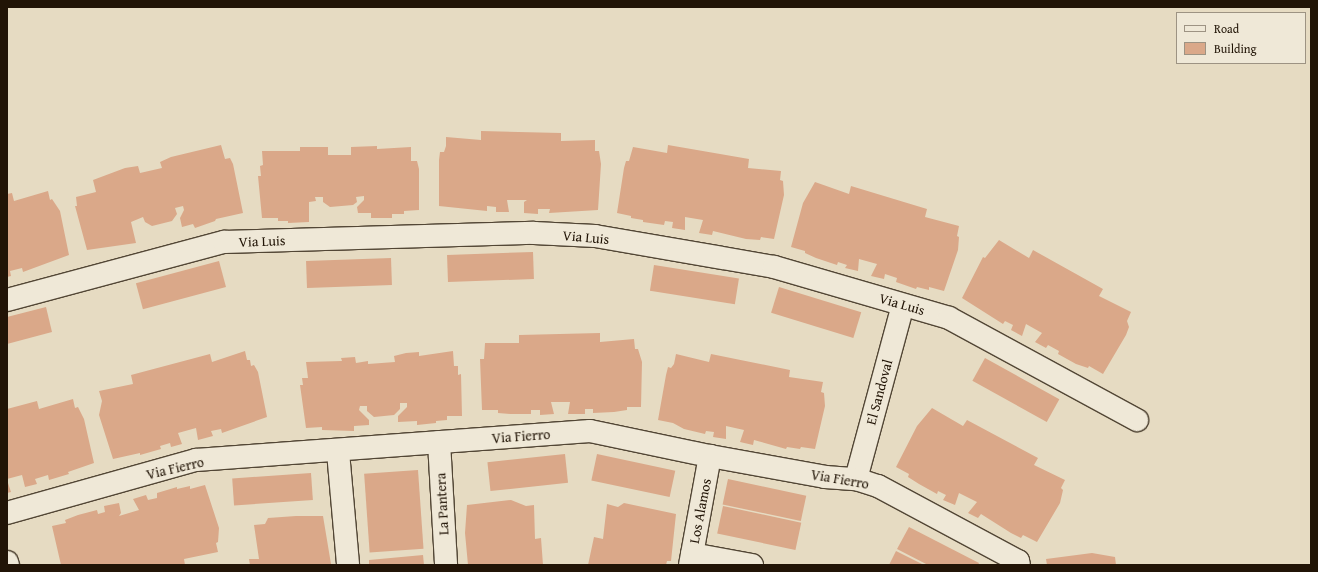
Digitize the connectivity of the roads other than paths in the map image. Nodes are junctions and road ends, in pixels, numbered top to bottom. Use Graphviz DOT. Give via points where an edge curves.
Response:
graph roads {
  1 [pos="7,300"];
  2 [pos="903,305"];
  3 [pos="1137,420"];
  4 [pos="439,442"];
  5 [pos="338,452"];
  6 [pos="710,456"];
  7 [pos="856,479"];
  8 [pos="7,514"];
  9 [pos="691,560"];
  10 [pos="7,562"];
  11 [pos="1018,563"];
  12 [pos="8,565"];
  13 [pos="348,565"];
  14 [pos="446,565"];
  15 [pos="752,565"];
  1 -- 2 [label="street, Via Luis" via="224,242 534,233 595,236 774,267"];
  2 -- 3 [label="street, Via Luis" via="950,318"];
  2 -- 7 [label="street, El Sandoval"];
  4 -- 5 [label="street, Via Fierro"];
  4 -- 6 [label="street, Via Fierro" via="590,431"];
  4 -- 14 [label="street, La Pantera"];
  5 -- 8 [label="street, Via Fierro" via="196,460"];
  5 -- 13 [label="street"];
  6 -- 7 [label="street, Via Fierro"];
  6 -- 9 [label="street, Los Alamos"];
  7 -- 11 [label="street, Via Fierro" via="878,486"];
  9 -- 15 [label="street"];
  10 -- 12 [label="street"];
}
